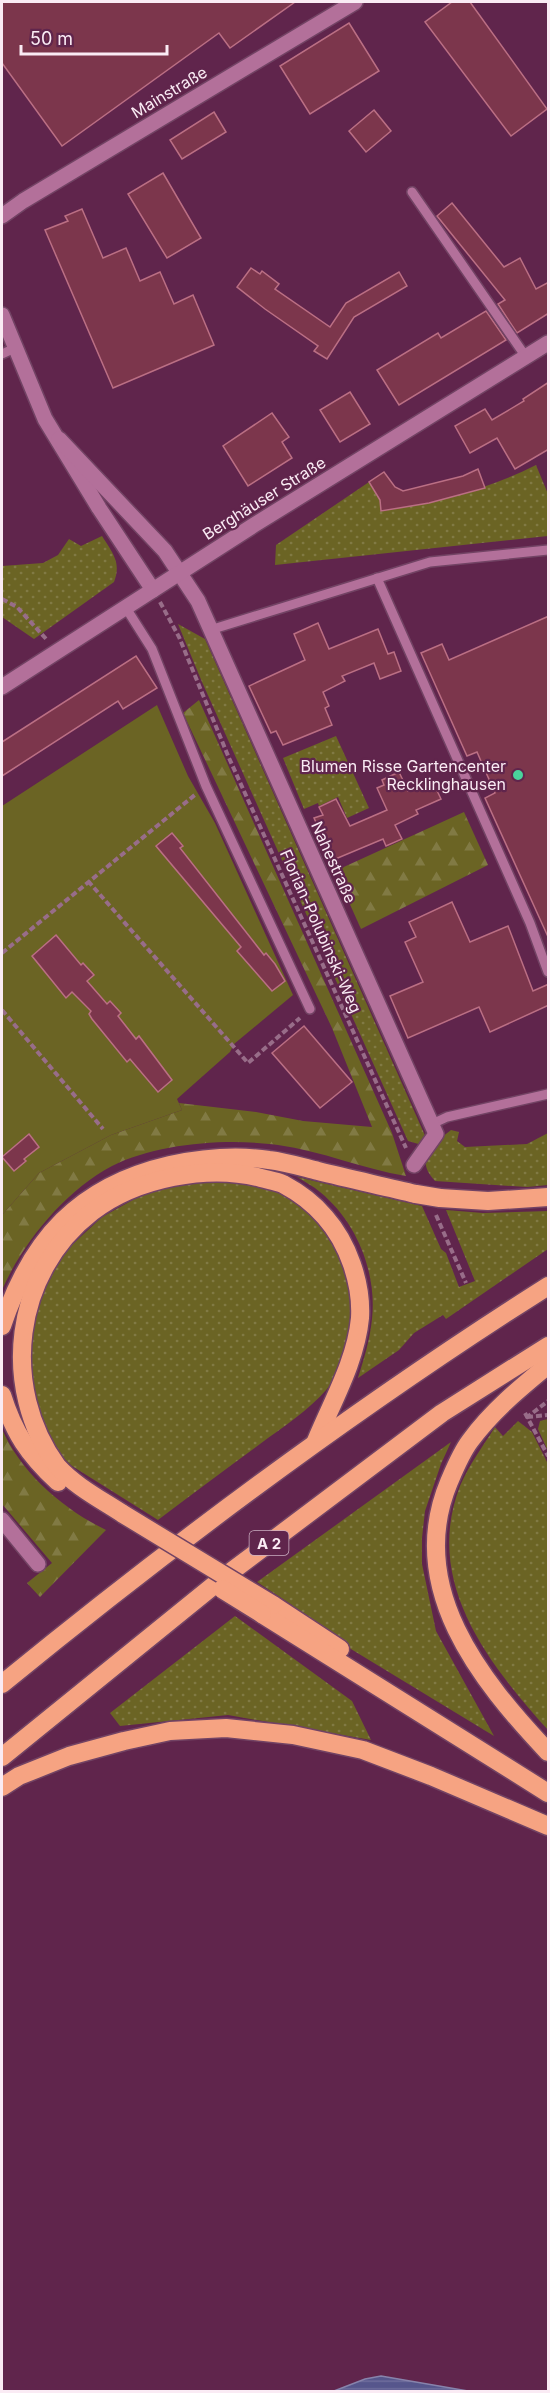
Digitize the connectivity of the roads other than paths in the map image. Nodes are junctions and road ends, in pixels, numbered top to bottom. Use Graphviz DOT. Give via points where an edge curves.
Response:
graph roads {
  1 [pos="355,2"];
  2 [pos="412,192"];
  3 [pos="2,216"];
  4 [pos="2,315"];
  5 [pos="549,343"];
  6 [pos="8,351"];
  7 [pos="526,357"];
  8 [pos="59,439"];
  9 [pos="549,550"];
  10 [pos="179,573"];
  11 [pos="377,578"];
  12 [pos="153,590"];
  13 [pos="126,608"];
  14 [pos="210,630"];
  15 [pos="2,687"];
  16 [pos="549,972"];
  17 [pos="310,1009"];
  18 [pos="549,1094"];
  19 [pos="432,1124"];
  20 [pos="414,1165"];
  21 [pos="549,1197"];
  22 [pos="549,1286"];
  23 [pos="2,1326"];
  24 [pos="549,1346"];
  25 [pos="549,1365"];
  26 [pos="2,1395"];
  27 [pos="316,1441"];
  28 [pos="118,1517"];
  29 [pos="2,1520"];
  30 [pos="38,1564"];
  31 [pos="268,1609"];
  32 [pos="2,1684"];
  33 [pos="549,1752"];
  34 [pos="2,1756"];
  35 [pos="549,1783"];
  36 [pos="2,1787"];
  37 [pos="549,1793"];
  38 [pos="549,1826"];
  1 -- 3 [label="street, Mainstraße"];
  2 -- 7 [label="lane"];
  4 -- 6 [label="street"];
  5 -- 7 [label="street, Berghäuser Straße"];
  6 -- 8 [label="street"];
  7 -- 10 [label="street, Berghäuser Straße"];
  8 -- 10 [label="street" via="165,551"];
  8 -- 12 [label="street"];
  9 -- 11 [label="lane" via="430,562"];
  10 -- 12 [label="street, Berghäuser Straße"];
  10 -- 14 [label="street, Nahestraße" via="198,601"];
  11 -- 14 [label="lane"];
  11 -- 16 [label="lane"];
  12 -- 13 [label="street, Berghäuser Straße"];
  13 -- 15 [label="street, Berghäuser Straße"];
  13 -- 17 [label="lane" via="152,649 206,786"];
  14 -- 19 [label="street, Nahestraße"];
  18 -- 19 [label="lane" via="447,1117"];
  19 -- 20 [label="street" via="436,1134"];
  21 -- 23 [label="highway, bridge" via="437,1203 416,1194 270,1160 236,1157 196,1160 140,1172 101,1190 58,1226 32,1258"];
  22 -- 27 [label="highway"];
  24 -- 34 [label="highway, A 2" via="442,1413 224,1577"];
  25 -- 33 [label="highway" via="503,1403 469,1442 442,1498 435,1551 449,1614 468,1654 488,1684"];
  26 -- 28 [label="highway" via="12,1425 36,1462 61,1485"];
  27 -- 28 [label="highway" via="355,1347 360,1316 358,1286 333,1227 315,1206 282,1183 246,1174 214,1172 170,1177 126,1193 94,1210 53,1251 22,1307 13,1352 18,1398 34,1434 56,1465"];
  27 -- 32 [label="highway" via="112,1593"];
  28 -- 31 [label="highway, bridge"];
  29 -- 30 [label="street"];
  31 -- 35 [label="highway"];
  31 -- 37 [label="highway"];
  36 -- 38 [label="highway" via="69,1756 124,1741 170,1731 226,1728 293,1735 363,1750"];
}
